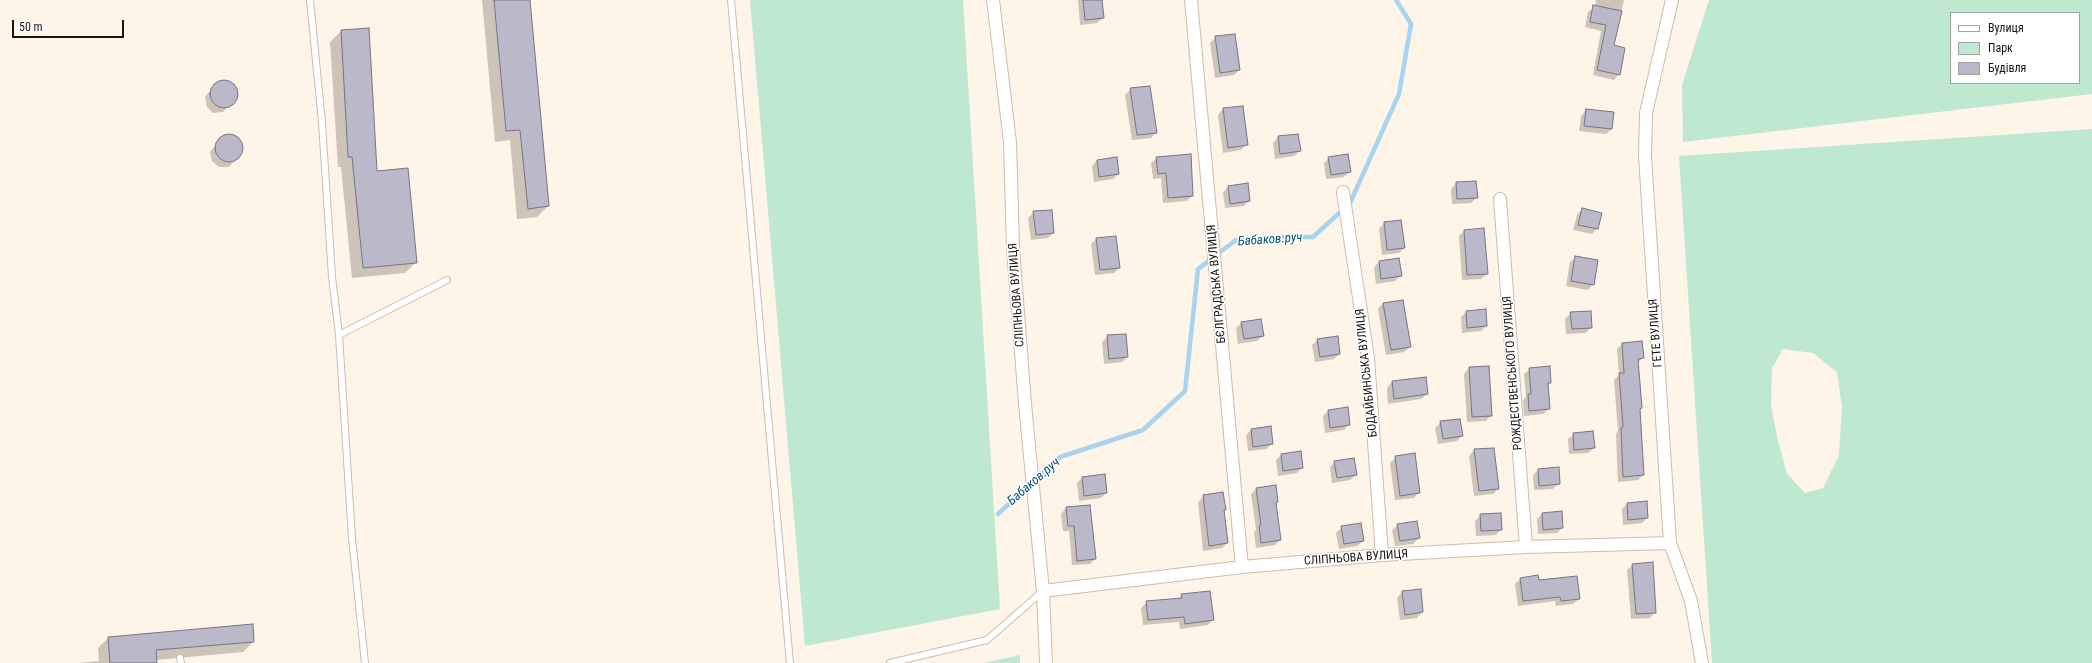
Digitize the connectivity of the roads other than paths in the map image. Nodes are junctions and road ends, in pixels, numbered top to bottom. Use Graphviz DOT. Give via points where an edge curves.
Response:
graph roads {
  1 [pos="310,0"];
  2 [pos="731,0"];
  3 [pos="993,0"];
  4 [pos="1191,0"];
  5 [pos="1672,0"];
  6 [pos="1343,192"];
  7 [pos="1500,199"];
  8 [pos="447,280"];
  9 [pos="339,334"];
  10 [pos="1670,543"];
  11 [pos="1526,547"];
  12 [pos="1382,555"];
  13 [pos="1242,567"];
  14 [pos="1043,591"];
  15 [pos="365,663"];
  16 [pos="790,663"];
  17 [pos="890,663"];
  18 [pos="1046,663"];
  19 [pos="1702,663"];
  1 -- 9 [label="lane" via="322,122 332,277"];
  2 -- 16 [label="lane"];
  3 -- 14 [label="street, СЛІПНЬОВА ВУЛИЦЯ" via="1010,142 1013,248"];
  4 -- 13 [label="street, БЄЛГРАДСЬКА ВУЛИЦЯ"];
  5 -- 10 [label="street, ГЕТЕ ВУЛИЦЯ" via="1646,113 1645,156"];
  6 -- 12 [label="street, БОДАЙБИНСЬКА ВУЛИЦЯ" via="1368,358"];
  7 -- 11 [label="street, РОЖДЕСТВЕНСЬКОГО ВУЛИЦЯ"];
  8 -- 9 [label="lane"];
  9 -- 15 [label="lane" via="352,538"];
  10 -- 11 [label="street, СЛІПНЬОВА ВУЛИЦЯ"];
  10 -- 19 [label="street, ГЕТЕ ВУЛИЦЯ" via="1692,601"];
  11 -- 12 [label="street, СЛІПНЬОВА ВУЛИЦЯ"];
  12 -- 13 [label="street, СЛІПНЬОВА ВУЛИЦЯ"];
  13 -- 14 [label="street, СЛІПНЬОВА ВУЛИЦЯ"];
  14 -- 17 [label="lane" via="987,640"];
  14 -- 18 [label="street, СЛІПНЬОВА ВУЛИЦЯ"];
}
